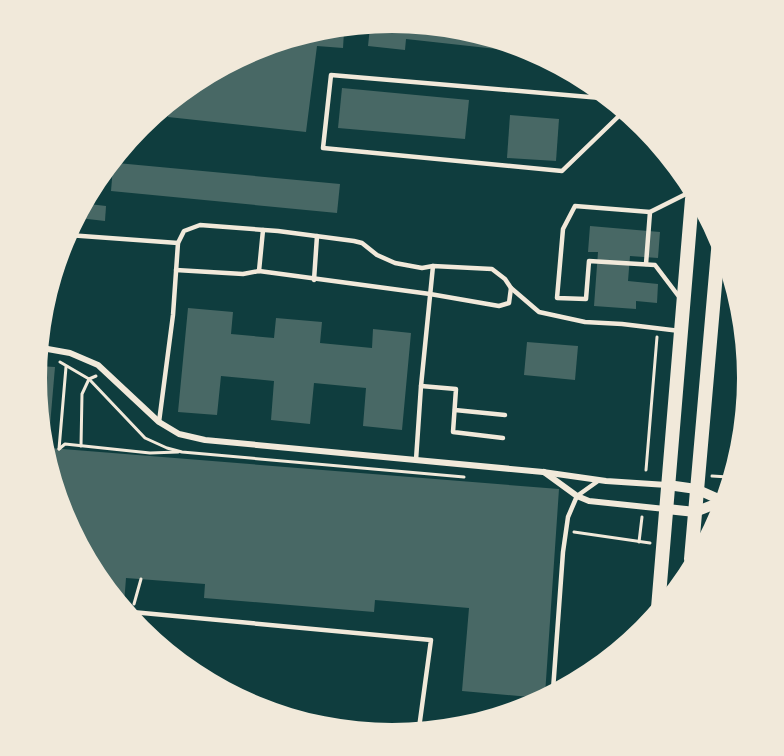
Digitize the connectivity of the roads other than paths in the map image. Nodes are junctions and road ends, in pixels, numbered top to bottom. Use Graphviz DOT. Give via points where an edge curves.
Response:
graph roads {
  1 [pos="593,97"];
  2 [pos="617,118"];
  3 [pos="684,195"];
  4 [pos="691,207"];
  5 [pos="650,212"];
  6 [pos="262,230"];
  7 [pos="78,236"];
  8 [pos="317,236"];
  9 [pos="178,243"];
  10 [pos="717,262"];
  11 [pos="646,264"];
  12 [pos="433,266"];
  13 [pos="176,270"];
  14 [pos="259,271"];
  15 [pos="314,280"];
  16 [pos="511,288"];
  17 [pos="430,294"];
  18 [pos="683,303"];
  19 [pos="681,331"];
  20 [pos="49,349"];
  21 [pos="421,386"];
  22 [pos="455,410"];
  23 [pos="505,415"];
  24 [pos="159,422"];
  25 [pos="502,438"];
  26 [pos="416,460"];
  27 [pos="543,472"];
  28 [pos="606,481"];
  29 [pos="668,485"];
  30 [pos="696,489"];
  31 [pos="577,496"];
  32 [pos="716,498"];
  33 [pos="713,505"];
  34 [pos="667,509"];
  35 [pos="695,512"];
  36 [pos="692,549"];
  37 [pos="659,596"];
  38 [pos="142,615"];
  39 [pos="554,682"];
  40 [pos="420,722"];
  1 -- 2 [label="lane" via="331,75 323,148 562,171"];
  3 -- 5 [label="lane"];
  4 -- 18 [label="main road"];
  5 -- 11 [label="lane"];
  5 -- 11 [label="lane" via="575,206 563,230 557,298 586,299 589,261"];
  6 -- 8 [label="lane"];
  6 -- 9 [label="lane" via="200,225 184,231"];
  6 -- 14 [label="lane"];
  7 -- 9 [label="lane"];
  8 -- 12 [label="lane" via="362,243 395,263"];
  8 -- 15 [label="lane"];
  9 -- 13 [label="lane"];
  10 -- 30 [label="main road"];
  11 -- 18 [label="lane" via="655,265"];
  12 -- 16 [label="lane" via="492,269"];
  12 -- 17 [label="lane"];
  13 -- 14 [label="lane" via="243,274"];
  13 -- 24 [label="lane"];
  14 -- 15 [label="lane"];
  15 -- 17 [label="lane"];
  16 -- 17 [label="lane" via="508,303 499,306"];
  16 -- 19 [label="lane" via="539,312 585,322"];
  17 -- 21 [label="lane"];
  18 -- 19 [label="main road"];
  19 -- 29 [label="main road"];
  20 -- 24 [label="street" via="98,365"];
  21 -- 22 [label="lane" via="456,389"];
  21 -- 26 [label="lane"];
  22 -- 23 [label="lane"];
  22 -- 25 [label="lane" via="453,432"];
  24 -- 26 [label="street" via="179,434 205,440"];
  26 -- 27 [label="street"];
  27 -- 28 [label="street"];
  27 -- 31 [label="street"];
  28 -- 29 [label="street"];
  28 -- 31 [label="lane" via="597,481"];
  29 -- 30 [label="street"];
  29 -- 34 [label="main road"];
  30 -- 32 [label="street"];
  30 -- 35 [label="main road"];
  31 -- 34 [label="street" via="602,503"];
  31 -- 39 [label="lane" via="566,531"];
  33 -- 35 [label="street"];
  34 -- 35 [label="street"];
  34 -- 37 [label="main road"];
  35 -- 36 [label="main road"];
  38 -- 40 [label="lane" via="431,640"];
}
